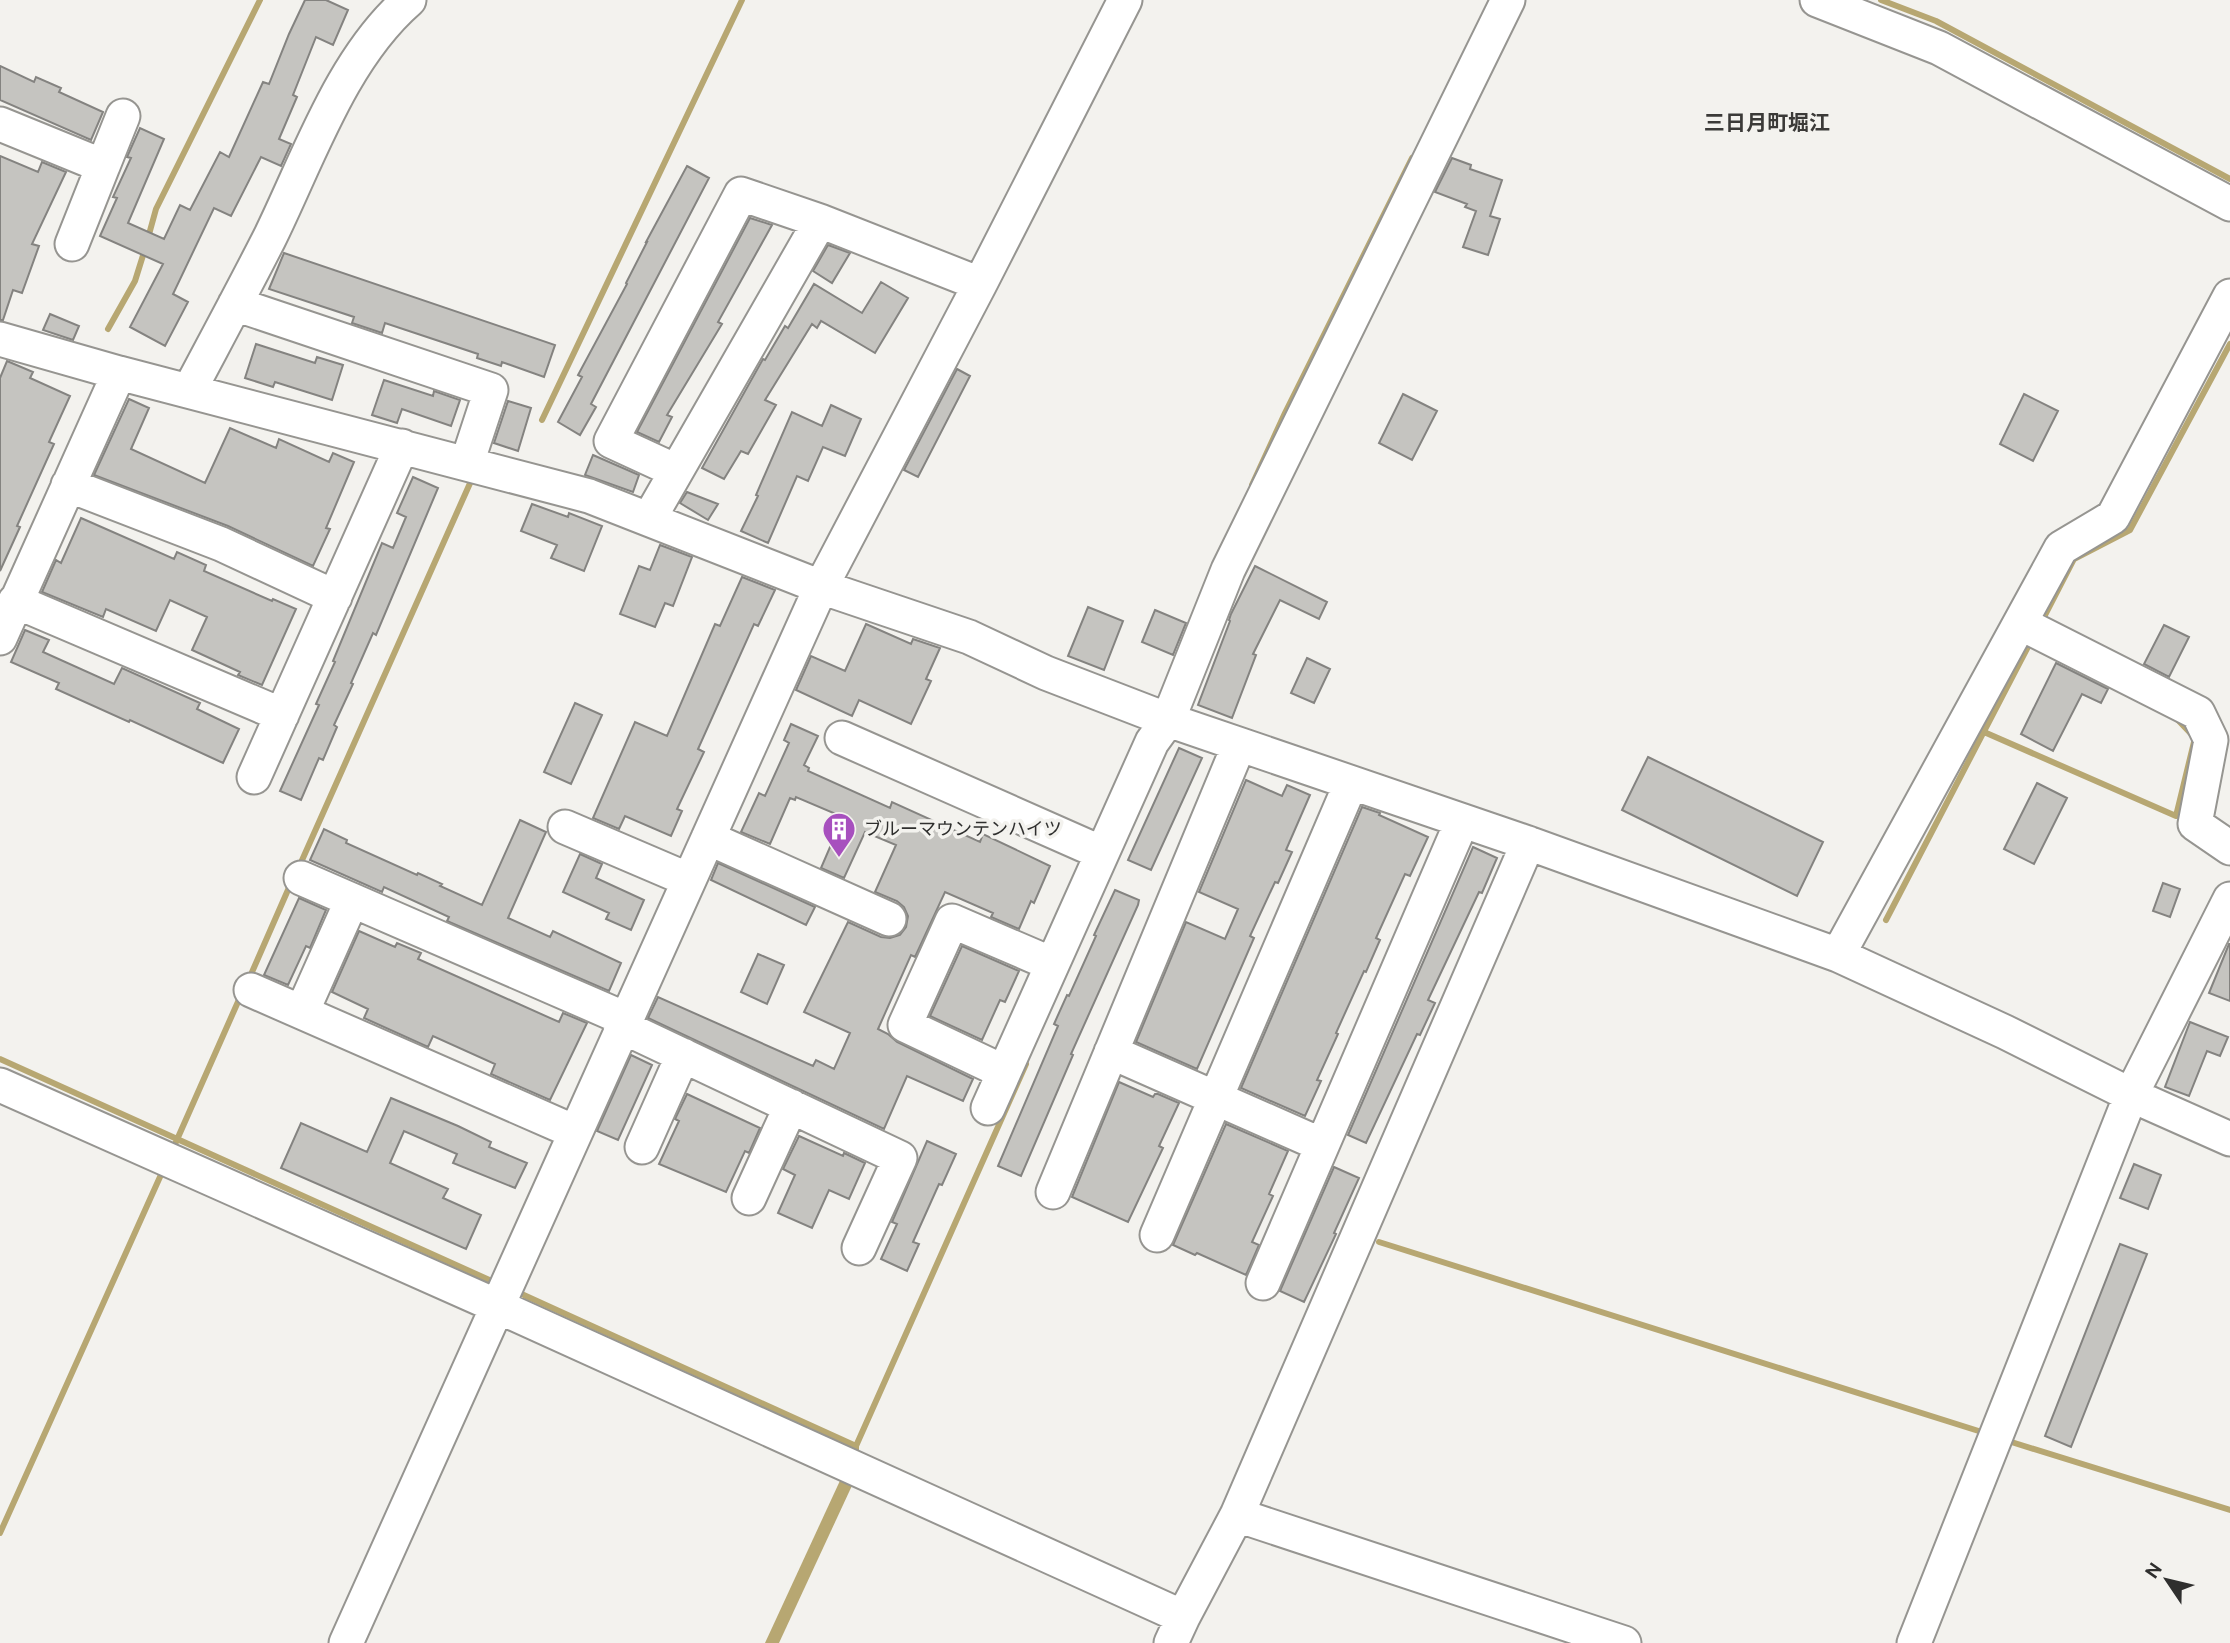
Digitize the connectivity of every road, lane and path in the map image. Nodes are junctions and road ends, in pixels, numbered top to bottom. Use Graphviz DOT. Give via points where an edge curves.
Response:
graph roads {
  1 [pos="409,0"];
  2 [pos="1125,0"];
  3 [pos="1508,0"];
  4 [pos="1817,0"];
  5 [pos="123,116"];
  6 [pos="0,124"];
  7 [pos="103,166"];
  8 [pos="2230,204"];
  9 [pos="820,221"];
  10 [pos="72,244"];
  11 [pos="980,284"];
  12 [pos="2230,296"];
  13 [pos="235,304"];
  14 [pos="0,340"];
  15 [pos="119,373"];
  16 [pos="189,391"];
  17 [pos="402,446"];
  18 [pos="467,463"];
  19 [pos="676,471"];
  20 [pos="68,485"];
  21 [pos="649,519"];
  22 [pos="13,586"];
  23 [pos="821,587"];
  24 [pos="335,597"];
  25 [pos="2032,630"];
  26 [pos="0,638"];
  27 [pos="282,715"];
  28 [pos="1168,720"];
  29 [pos="842,738"];
  30 [pos="1239,745"];
  31 [pos="254,777"];
  32 [pos="1351,783"];
  33 [pos="1462,821"];
  34 [pos="565,827"];
  35 [pos="708,838"];
  36 [pos="1528,843"];
  37 [pos="2230,848"];
  38 [pos="1102,853"];
  39 [pos="301,878"];
  40 [pos="689,880"];
  41 [pos="2230,899"];
  42 [pos="352,900"];
  43 [pos="889,919"];
  44 [pos="1838,955"];
  45 [pos="1052,964"];
  46 [pos="251,990"];
  47 [pos="302,1012"];
  48 [pos="622,1027"];
  49 [pos="1111,1052"];
  50 [pos="683,1055"];
  51 [pos="1004,1072"];
  52 [pos="0,1085"];
  53 [pos="2131,1095"];
  54 [pos="1216,1098"];
  55 [pos="791,1106"];
  56 [pos="988,1108"];
  57 [pos="575,1132"];
  58 [pos="2230,1139"];
  59 [pos="1322,1145"];
  60 [pos="642,1147"];
  61 [pos="1053,1192"];
  62 [pos="749,1198"];
  63 [pos="1157,1235"];
  64 [pos="859,1248"];
  65 [pos="1263,1283"];
  66 [pos="503,1293"];
  67 [pos="1237,1515"];
  68 [pos="1177,1630"];
  69 [pos="346,1643"];
  70 [pos="1624,1643"];
  71 [pos="1914,1643"];
  1 -- 13 [label="street" via="359,56"];
  2 -- 11 [label="street"];
  3 -- 28 [label="street" via="1228,570"];
  4 -- 8 [label="street" via="1939,48"];
  5 -- 7 [label="street"];
  6 -- 7 [label="street"];
  7 -- 10 [label="street"];
  9 -- 11 [label="street"];
  9 -- 19 [label="street"];
  9 -- 19 [label="street" via="741,194 611,442"];
  11 -- 23 [label="street"];
  12 -- 25 [label="street" via="2113,517 2061,548"];
  13 -- 16 [label="street"];
  13 -- 18 [label="street" via="491,390"];
  14 -- 15 [label="street"];
  15 -- 16 [label="street"];
  15 -- 20 [label="street"];
  16 -- 17 [label="street"];
  17 -- 18 [label="street"];
  17 -- 24 [label="street"];
  18 -- 21 [label="street" via="589,496"];
  19 -- 21 [label="street"];
  20 -- 22 [label="street"];
  20 -- 24 [label="street" via="221,544"];
  21 -- 23 [label="street"];
  22 -- 26 [label="street"];
  22 -- 27 [label="street"];
  23 -- 28 [label="street" via="969,637 1046,673"];
  23 -- 35 [label="street"];
  24 -- 27 [label="street"];
  25 -- 37 [label="street" via="2198,713 2211,740 2195,824"];
  25 -- 44 [label="street"];
  27 -- 31 [label="street"];
  28 -- 30 [label="street"];
  28 -- 38 [label="street" via="1152,742"];
  29 -- 38 [label="street"];
  30 -- 32 [label="street"];
  30 -- 49 [label="street"];
  32 -- 33 [label="street"];
  32 -- 54 [label="street"];
  33 -- 36 [label="street"];
  33 -- 59 [label="street"];
  34 -- 40 [label="street"];
  35 -- 40 [label="street"];
  35 -- 43 [label="street"];
  36 -- 44 [label="street"];
  36 -- 67 [label="street"];
  38 -- 45 [label="street"];
  39 -- 42 [label="street"];
  40 -- 48 [label="street"];
  41 -- 53 [label="street"];
  42 -- 47 [label="street"];
  42 -- 48 [label="street" via="614,1014"];
  44 -- 53 [label="street"];
  45 -- 51 [label="street"];
  45 -- 51 [label="street" via="952,921 905,1025"];
  46 -- 47 [label="street"];
  47 -- 57 [label="street"];
  48 -- 50 [label="street"];
  48 -- 57 [label="street"];
  49 -- 54 [label="street"];
  49 -- 61 [label="street"];
  50 -- 55 [label="street"];
  50 -- 60 [label="street"];
  51 -- 56 [label="street"];
  52 -- 66 [label="street" via="167,1160"];
  53 -- 58 [label="street"];
  53 -- 71 [label="street"];
  54 -- 59 [label="street"];
  54 -- 63 [label="street"];
  55 -- 62 [label="street"];
  55 -- 64 [label="street" via="900,1158"];
  57 -- 66 [label="street"];
  59 -- 65 [label="street"];
  66 -- 68 [label="street"];
  66 -- 69 [label="street"];
  67 -- 68 [label="street"];
  67 -- 70 [label="street"];
}
